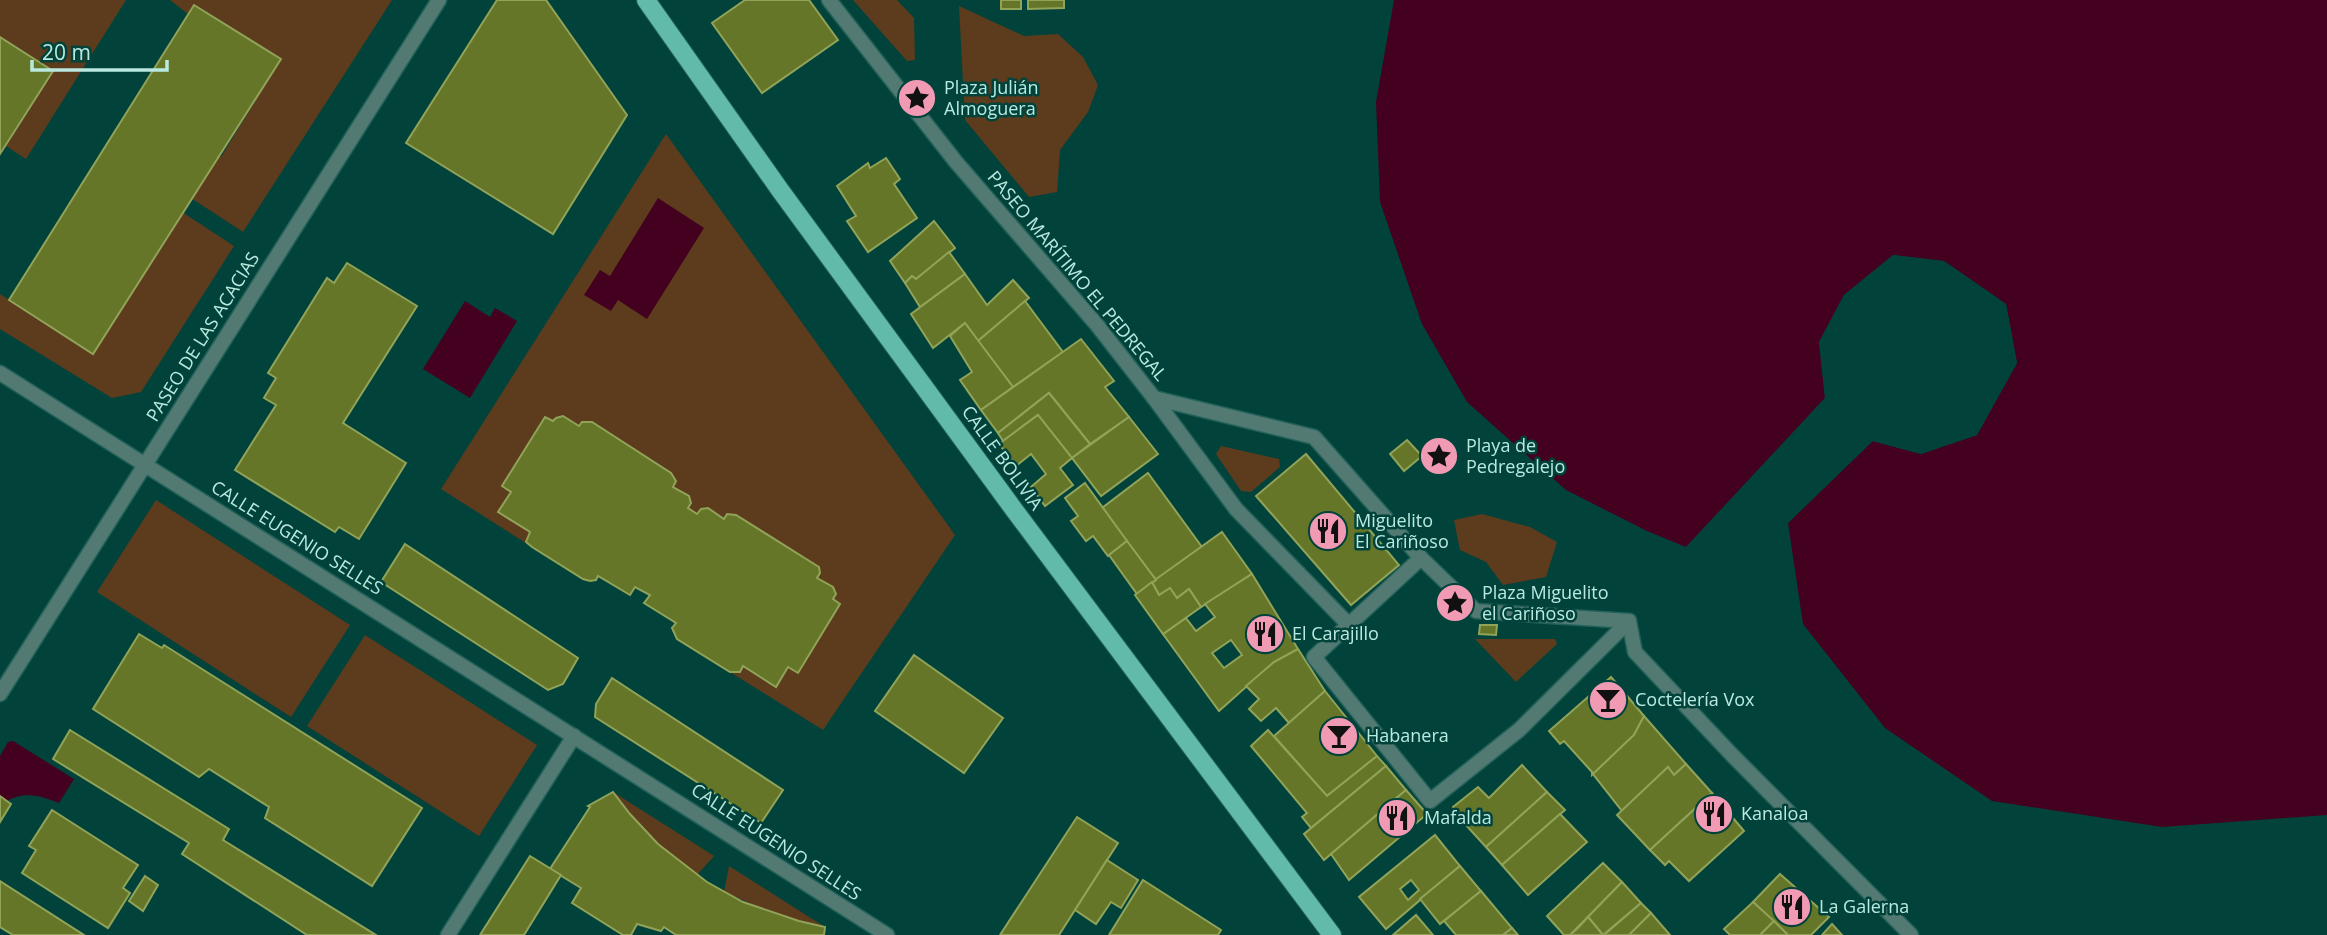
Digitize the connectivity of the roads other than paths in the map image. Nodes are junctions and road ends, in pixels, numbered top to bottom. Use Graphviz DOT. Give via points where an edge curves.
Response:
graph roads {
  1 [pos="439,0"];
  2 [pos="646,0"];
  3 [pos="829,0"];
  4 [pos="0,373"];
  5 [pos="1154,398"];
  6 [pos="145,465"];
  7 [pos="1421,558"];
  8 [pos="1629,621"];
  9 [pos="1348,624"];
  10 [pos="0,694"];
  11 [pos="574,736"];
  12 [pos="448,935"];
  13 [pos="887,935"];
  14 [pos="1332,935"];
  15 [pos="1911,935"];
  1 -- 6 [label="street, PASEO DE LAS ACACIAS"];
  2 -- 14 [label="main road, CALLE BOLIVIA" via="950,423"];
  3 -- 5 [label="street, PASEO MARÍTIMO EL PEDREGAL" via="956,162"];
  4 -- 6 [label="street, CALLE EUGENIO SELLES"];
  5 -- 7 [label="street, PASEO MARÍTIMO EL PEDREGAL" via="1314,437"];
  5 -- 9 [label="street" via="1236,509"];
  6 -- 10 [label="street, PASEO DE LAS ACACIAS"];
  6 -- 11 [label="street, CALLE EUGENIO SELLES"];
  7 -- 8 [label="street, PASEO MARÍTIMO EL PEDREGAL" via="1476,611"];
  7 -- 9 [label="street"];
  8 -- 9 [label="street" via="1519,730 1430,801 1314,657"];
  8 -- 15 [label="street" via="1635,652"];
  11 -- 12 [label="street"];
  11 -- 13 [label="street, CALLE EUGENIO SELLES"];
}
